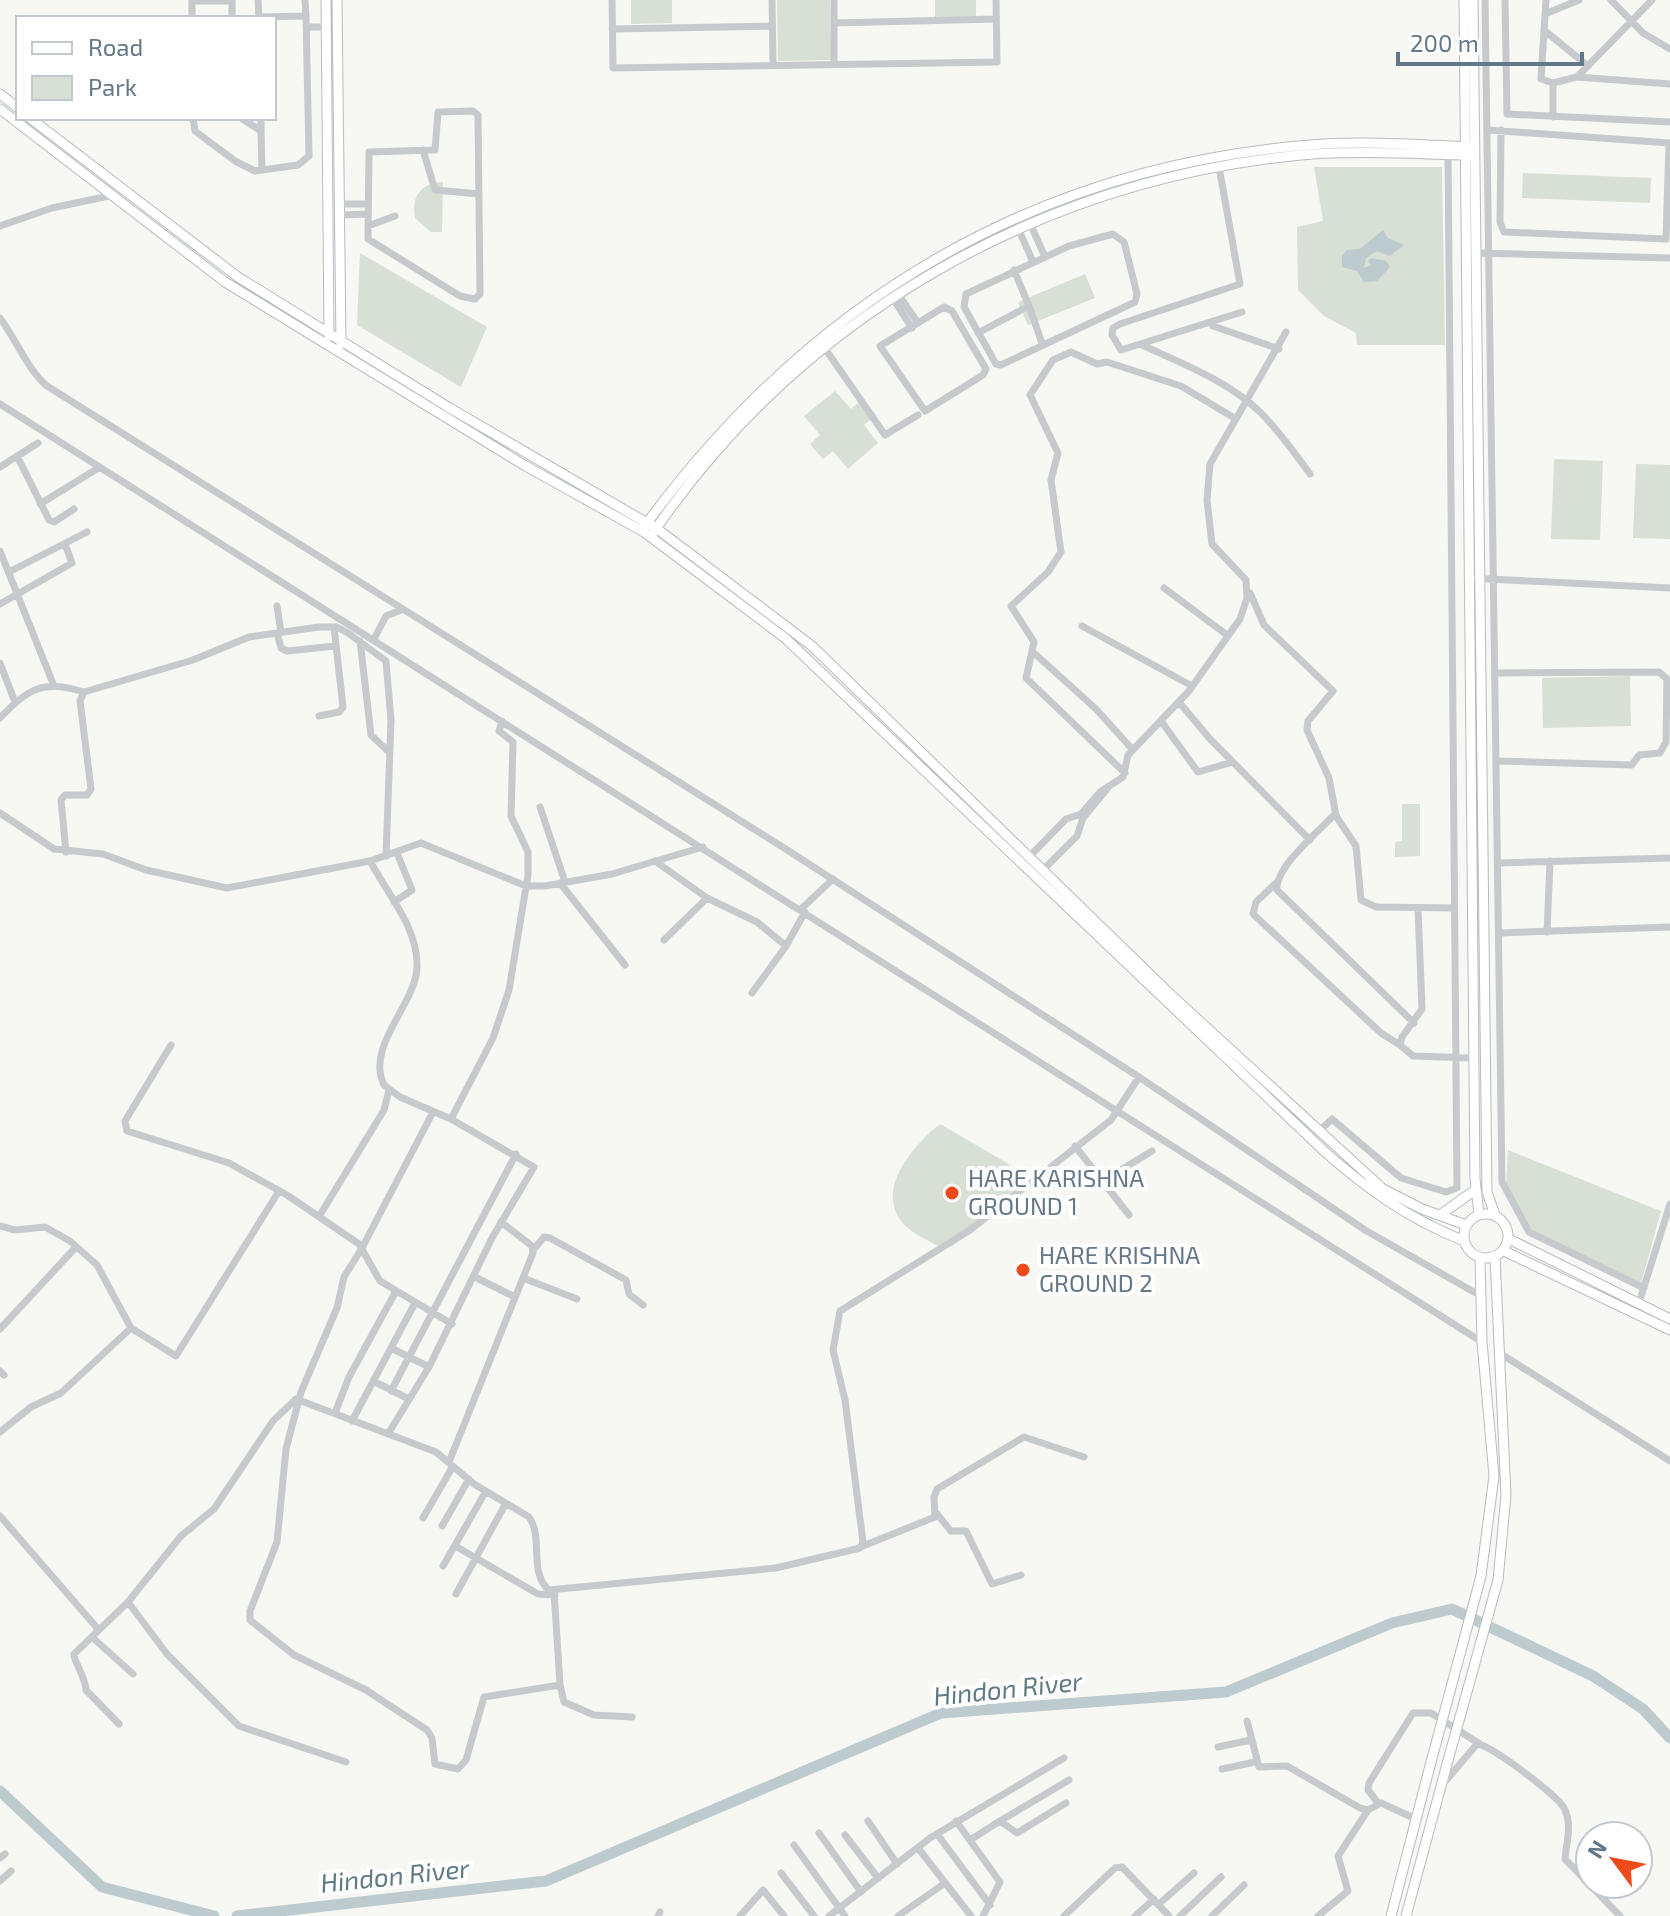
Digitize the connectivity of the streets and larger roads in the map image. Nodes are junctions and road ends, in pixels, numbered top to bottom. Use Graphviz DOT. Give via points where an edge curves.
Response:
graph roads {
  1 [pos="192,0"];
  2 [pos="305,0"];
  3 [pos="326,0"];
  4 [pos="337,0"];
  5 [pos="612,0"];
  6 [pos="772,0"];
  7 [pos="834,0"];
  8 [pos="996,0"];
  9 [pos="1464,0"];
  10 [pos="1473,0"];
  11 [pos="1485,0"];
  12 [pos="1505,0"];
  13 [pos="1546,0"];
  14 [pos="1579,0"];
  15 [pos="1611,0"];
  16 [pos="1652,0"];
  17 [pos="232,1"];
  18 [pos="1545,14"];
  19 [pos="306,16"];
  20 [pos="276,17"];
  21 [pos="996,19"];
  22 [pos="1633,21"];
  23 [pos="834,23"];
  24 [pos="772,26"];
  25 [pos="306,27"];
  26 [pos="326,27"];
  27 [pos="612,29"];
  28 [pos="1544,30"];
  29 [pos="1670,49"];
  30 [pos="834,62"];
  31 [pos="773,64"];
  32 [pos="1588,66"];
  33 [pos="1577,77"];
  34 [pos="1553,83"];
  35 [pos="1670,84"];
  36 [pos="0,94"];
  37 [pos="16,106"];
  38 [pos="0,109"];
  39 [pos="1553,117"];
  40 [pos="33,120"];
  41 [pos="193,120"];
  42 [pos="244,120"];
  43 [pos="261,120"];
  44 [pos="1670,122"];
  45 [pos="327,129"];
  46 [pos="340,129"];
  47 [pos="1488,130"];
  48 [pos="1501,130"];
  49 [pos="261,131"];
  50 [pos="1670,143"];
  51 [pos="423,150"];
  52 [pos="1448,150"];
  53 [pos="1470,151"];
  54 [pos="1219,167"];
  55 [pos="262,170"];
  56 [pos="1489,175"];
  57 [pos="1501,176"];
  58 [pos="479,194"];
  59 [pos="109,196"];
  60 [pos="368,204"];
  61 [pos="342,209"];
  62 [pos="368,214"];
  63 [pos="395,216"];
  64 [pos="1030,223"];
  65 [pos="0,226"];
  66 [pos="368,226"];
  67 [pos="1018,228"];
  68 [pos="1668,239"];
  69 [pos="1490,252"];
  70 [pos="1476,253"];
  71 [pos="1045,257"];
  72 [pos="1667,258"];
  73 [pos="1033,262"];
  74 [pos="1014,270"];
  75 [pos="895,296"];
  76 [pos="1029,306"];
  77 [pos="1242,312"];
  78 [pos="0,318"];
  79 [pos="1210,325"];
  80 [pos="915,326"];
  81 [pos="1286,332"];
  82 [pos="329,333"];
  83 [pos="978,333"];
  84 [pos="340,340"];
  85 [pos="1042,343"];
  86 [pos="1142,345"];
  87 [pos="329,347"];
  88 [pos="824,347"];
  89 [pos="1279,349"];
  90 [pos="341,354"];
  91 [pos="1248,402"];
  92 [pos="0,404"];
  93 [pos="918,415"];
  94 [pos="1236,419"];
  95 [pos="38,443"];
  96 [pos="17,456"];
  97 [pos="0,467"];
  98 [pos="100,467"];
  99 [pos="1310,474"];
  100 [pos="1457,500"];
  101 [pos="40,504"];
  102 [pos="74,509"];
  103 [pos="649,529"];
  104 [pos="87,532"];
  105 [pos="65,544"];
  106 [pos="0,551"];
  107 [pos="9,572"];
  108 [pos="1473,578"];
  109 [pos="1495,579"];
  110 [pos="1164,588"];
  111 [pos="1248,588"];
  112 [pos="1670,588"];
  113 [pos="19,594"];
  114 [pos="0,604"];
  115 [pos="277,606"];
  116 [pos="401,610"];
  117 [pos="1082,626"];
  118 [pos="334,627"];
  119 [pos="279,632"];
  120 [pos="1227,635"];
  121 [pos="374,639"];
  122 [pos="360,641"];
  123 [pos="335,646"];
  124 [pos="1034,653"];
  125 [pos="0,663"];
  126 [pos="1496,673"];
  127 [pos="54,686"];
  128 [pos="1192,686"];
  129 [pos="84,692"];
  130 [pos="15,702"];
  131 [pos="1179,702"];
  132 [pos="319,716"];
  133 [pos="0,718"];
  134 [pos="502,721"];
  135 [pos="1161,721"];
  136 [pos="1133,750"];
  137 [pos="389,752"];
  138 [pos="1498,761"];
  139 [pos="1233,762"];
  140 [pos="1125,773"];
  141 [pos="1108,787"];
  142 [pos="540,807"];
  143 [pos="0,813"];
  144 [pos="1335,814"];
  145 [pos="1310,840"];
  146 [pos="703,847"];
  147 [pos="66,852"];
  148 [pos="397,853"];
  149 [pos="1029,854"];
  150 [pos="386,856"];
  151 [pos="1670,858"];
  152 [pos="370,861"];
  153 [pos="655,861"];
  154 [pos="1550,861"];
  155 [pos="1499,863"];
  156 [pos="1048,866"];
  157 [pos="833,879"];
  158 [pos="1277,882"];
  159 [pos="562,883"];
  160 [pos="526,886"];
  161 [pos="707,898"];
  162 [pos="394,902"];
  163 [pos="1418,908"];
  164 [pos="1453,908"];
  165 [pos="803,911"];
  166 [pos="1670,927"];
  167 [pos="1547,932"];
  168 [pos="1499,933"];
  169 [pos="664,940"];
  170 [pos="786,946"];
  171 [pos="625,965"];
  172 [pos="752,993"];
  173 [pos="1414,1023"];
  174 [pos="171,1045"];
  175 [pos="1400,1045"];
  176 [pos="1464,1057"];
  177 [pos="1139,1077"];
  178 [pos="389,1090"];
  179 [pos="433,1112"];
  180 [pos="1119,1112"];
  181 [pos="451,1119"];
  182 [pos="1324,1125"];
  183 [pos="1075,1146"];
  184 [pos="1152,1151"];
  185 [pos="516,1154"];
  186 [pos="1103,1181"];
  187 [pos="1475,1190"];
  188 [pos="279,1191"];
  189 [pos="1670,1204"];
  190 [pos="1479,1214"];
  191 [pos="320,1215"];
  192 [pos="1129,1215"];
  193 [pos="1440,1215"];
  194 [pos="1495,1215"];
  195 [pos="501,1222"];
  196 [pos="1466,1225"];
  197 [pos="0,1226"];
  198 [pos="1509,1239"];
  199 [pos="1464,1241"];
  200 [pos="76,1247"];
  201 [pos="362,1248"];
  202 [pos="534,1249"];
  203 [pos="1500,1254"];
  204 [pos="1480,1258"];
  205 [pos="475,1277"];
  206 [pos="523,1278"];
  207 [pos="396,1291"];
  208 [pos="1642,1295"];
  209 [pos="1481,1296"];
  210 [pos="515,1297"];
  211 [pos="577,1299"];
  212 [pos="415,1303"];
  213 [pos="643,1305"];
  214 [pos="434,1314"];
  215 [pos="1670,1319"];
  216 [pos="452,1324"];
  217 [pos="131,1328"];
  218 [pos="0,1329"];
  219 [pos="1670,1330"];
  220 [pos="1482,1342"];
  221 [pos="391,1348"];
  222 [pos="1498,1352"];
  223 [pos="410,1357"];
  224 [pos="429,1367"];
  225 [pos="373,1381"];
  226 [pos="391,1391"];
  227 [pos="301,1399"];
  228 [pos="409,1399"];
  229 [pos="335,1413"];
  230 [pos="352,1421"];
  231 [pos="0,1432"];
  232 [pos="388,1434"];
  233 [pos="1084,1457"];
  234 [pos="1670,1461"];
  235 [pos="451,1464"];
  236 [pos="469,1479"];
  237 [pos="486,1491"];
  238 [pos="506,1503"];
  239 [pos="937,1514"];
  240 [pos="0,1516"];
  241 [pos="423,1518"];
  242 [pos="442,1526"];
  243 [pos="863,1546"];
  244 [pos="457,1547"];
  245 [pos="475,1558"];
  246 [pos="443,1566"];
  247 [pos="1021,1575"];
  248 [pos="554,1593"];
  249 [pos="456,1594"];
  250 [pos="128,1602"];
  251 [pos="98,1629"];
  252 [pos="92,1637"];
  253 [pos="133,1674"];
  254 [pos="560,1685"];
  255 [pos="632,1717"];
  256 [pos="1247,1721"];
  257 [pos="119,1724"];
  258 [pos="1251,1740"];
  259 [pos="1480,1744"];
  260 [pos="1218,1747"];
  261 [pos="1064,1758"];
  262 [pos="346,1762"];
  263 [pos="1255,1762"];
  264 [pos="1222,1769"];
  265 [pos="1069,1780"];
  266 [pos="1441,1785"];
  267 [pos="1066,1803"];
  268 [pos="1378,1803"];
  269 [pos="1368,1810"];
  270 [pos="1416,1819"];
  271 [pos="868,1821"];
  272 [pos="956,1821"];
  273 [pos="1000,1821"];
  274 [pos="819,1833"];
  275 [pos="937,1834"];
  276 [pos="845,1835"];
  277 [pos="970,1840"];
  278 [pos="794,1845"];
  279 [pos="918,1848"];
  280 [pos="897,1864"];
  281 [pos="11,1871"];
  282 [pos="781,1873"];
  283 [pos="1194,1873"];
  284 [pos="1221,1877"];
  285 [pos="878,1878"];
  286 [pos="0,1881"];
  287 [pos="945,1883"];
  288 [pos="1244,1885"];
  289 [pos="861,1892"];
  290 [pos="1157,1901"];
  291 [pos="990,1905"];
  292 [pos="839,1908"];
  293 [pos="740,1916"];
  294 [pos="784,1916"];
  295 [pos="814,1916"];
  296 [pos="829,1916"];
  297 [pos="845,1916"];
  298 [pos="898,1916"];
  299 [pos="971,1916"];
  300 [pos="983,1916"];
  301 [pos="1064,1916"];
  302 [pos="1135,1916"];
  303 [pos="1169,1916"];
  304 [pos="1180,1916"];
  305 [pos="1212,1916"];
  306 [pos="1318,1916"];
  307 [pos="1391,1916"];
  308 [pos="1406,1916"];
  309 [pos="1620,1916"];
  1 -- 17 [label="street"];
  2 -- 19 [label="street"];
  3 -- 26 [label="street"];
  4 -- 46 [label="street"];
  5 -- 27 [label="street"];
  6 -- 24 [label="street"];
  7 -- 23 [label="street"];
  8 -- 21 [label="street"];
  9 -- 53 [label="street"];
  10 -- 53 [label="street"];
  11 -- 47 [label="street"];
  12 -- 39 [label="street" via="1507,114"];
  13 -- 18 [label="street"];
  14 -- 18 [label="street"];
  15 -- 22 [label="street"];
  16 -- 22 [label="street"];
  18 -- 28 [label="street"];
  19 -- 20 [label="street"];
  19 -- 25 [label="street"];
  21 -- 23 [label="street"];
  21 -- 30 [label="street" via="997,62"];
  22 -- 29 [label="street"];
  22 -- 32 [label="street"];
  23 -- 30 [label="street"];
  24 -- 27 [label="street"];
  24 -- 31 [label="street"];
  25 -- 26 [label="street"];
  25 -- 55 [label="street" via="309,156 298,165"];
  26 -- 45 [label="street"];
  27 -- 31 [label="street" via="613,68"];
  28 -- 32 [label="street"];
  28 -- 34 [label="street" via="1541,79"];
  30 -- 31 [label="street"];
  32 -- 33 [label="street"];
  33 -- 34 [label="street"];
  33 -- 35 [label="street"];
  34 -- 39 [label="street"];
  36 -- 37 [label="street"];
  38 -- 59 [label="street"];
  39 -- 44 [label="street"];
  40 -- 82 [label="street" via="227,269"];
  41 -- 55 [label="street" via="195,131 235,161"];
  42 -- 49 [label="street"];
  43 -- 49 [label="street"];
  45 -- 46 [label="street"];
  45 -- 82 [label="street"];
  46 -- 61 [label="street"];
  47 -- 48 [label="street"];
  47 -- 56 [label="street"];
  48 -- 50 [label="street"];
  48 -- 57 [label="street"];
  49 -- 55 [label="street"];
  50 -- 68 [label="street"];
  51 -- 58 [label="street" via="435,190"];
  51 -- 58 [label="street" via="437,147 439,111 476,113"];
  51 -- 60 [label="street" via="369,152"];
  52 -- 53 [label="street"];
  52 -- 54 [label="street" via="1303,155"];
  52 -- 100 [label="street"];
  52 -- 103 [label="street" via="1322,144 1206,158 1082,193 966,240 856,309 802,351 708,444"];
  53 -- 70 [label="street"];
  53 -- 100 [label="street"];
  54 -- 64 [label="street" via="1145,182"];
  54 -- 86 [label="street" via="1240,284 1113,328 1121,350"];
  56 -- 57 [label="street"];
  56 -- 69 [label="street"];
  57 -- 68 [label="street" via="1504,232"];
  58 -- 66 [label="street" via="480,294 475,299 460,296 369,242"];
  59 -- 65 [label="street"];
  59 -- 87 [label="street" via="225,282"];
  60 -- 61 [label="street"];
  60 -- 62 [label="street"];
  61 -- 62 [label="street"];
  61 -- 84 [label="street"];
  62 -- 66 [label="street"];
  63 -- 66 [label="street"];
  64 -- 67 [label="street"];
  64 -- 71 [label="street"];
  67 -- 73 [label="street"];
  67 -- 75 [label="street"];
  68 -- 72 [label="street"];
  69 -- 70 [label="street"];
  69 -- 72 [label="street"];
  69 -- 109 [label="street"];
  70 -- 108 [label="street"];
  71 -- 73 [label="street"];
  71 -- 85 [label="street" via="1116,234 1124,242 1137,294 1130,306"];
  73 -- 74 [label="street"];
  74 -- 76 [label="street"];
  74 -- 83 [label="street" via="963,298"];
  75 -- 80 [label="street"];
  75 -- 88 [label="street"];
  76 -- 83 [label="street"];
  76 -- 85 [label="street"];
  77 -- 79 [label="street"];
  78 -- 116 [label="street" via="47,386"];
  79 -- 86 [label="street"];
  79 -- 89 [label="street"];
  80 -- 80 [label="street" via="949,308 986,369 925,411 879,348"];
  81 -- 89 [label="street"];
  82 -- 84 [label="street"];
  82 -- 87 [label="street"];
  83 -- 85 [label="street" via="998,365"];
  84 -- 90 [label="street"];
  84 -- 103 [label="street"];
  86 -- 91 [label="street"];
  87 -- 90 [label="street"];
  88 -- 93 [label="street" via="885,435"];
  88 -- 103 [label="street" via="753,410"];
  89 -- 91 [label="street"];
  90 -- 103 [label="street" via="524,465"];
  91 -- 94 [label="street"];
  91 -- 99 [label="street" via="1281,434"];
  92 -- 98 [label="street"];
  94 -- 111 [label="street" via="1210,464 1209,522 1216,552 1242,574"];
  94 -- 124 [label="street" via="1161,378 1107,362 1097,364 1071,352 1053,360 1029,398 1058,453 1051,480 1061,552 1048,572 1011,606 1034,642"];
  95 -- 96 [label="street"];
  96 -- 97 [label="street"];
  96 -- 101 [label="street"];
  98 -- 101 [label="street"];
  98 -- 121 [label="street"];
  100 -- 108 [label="street"];
  100 -- 164 [label="street"];
  101 -- 102 [label="street" via="52,522"];
  103 -- 149 [label="street" via="812,646"];
  104 -- 105 [label="street"];
  105 -- 107 [label="street"];
  105 -- 113 [label="street" via="72,563"];
  106 -- 107 [label="street"];
  107 -- 113 [label="street"];
  108 -- 109 [label="street"];
  108 -- 176 [label="street"];
  108 -- 194 [label="street" via="1487,1192"];
  109 -- 112 [label="street"];
  109 -- 126 [label="street"];
  110 -- 120 [label="street"];
  111 -- 120 [label="street" via="1246,608"];
  111 -- 144 [label="street" via="1264,625 1333,691 1307,725 1329,778"];
  113 -- 114 [label="street"];
  113 -- 127 [label="street"];
  115 -- 119 [label="street"];
  116 -- 121 [label="street" via="386,616"];
  116 -- 157 [label="street"];
  117 -- 128 [label="street"];
  118 -- 119 [label="street"];
  118 -- 122 [label="street"];
  118 -- 123 [label="street"];
  119 -- 123 [label="street" via="281,648 287,651"];
  119 -- 129 [label="street" via="249,637 193,660"];
  120 -- 128 [label="street"];
  121 -- 134 [label="street"];
  122 -- 137 [label="street" via="371,735"];
  122 -- 137 [label="street" via="386,661"];
  123 -- 132 [label="street" via="343,707"];
  124 -- 136 [label="street"];
  124 -- 140 [label="street" via="1026,678"];
  125 -- 130 [label="street"];
  126 -- 138 [label="street"];
  126 -- 138 [label="street" via="1659,672 1667,679 1666,742 1660,753 1639,755 1632,765"];
  127 -- 129 [label="street"];
  127 -- 130 [label="street" via="28,692"];
  128 -- 131 [label="street"];
  129 -- 147 [label="street" via="80,701 91,789 87,795 65,795 61,800"];
  130 -- 133 [label="street"];
  131 -- 135 [label="street"];
  131 -- 139 [label="street"];
  134 -- 146 [label="street"];
  134 -- 160 [label="street" via="499,731 513,742 511,816 528,852"];
  135 -- 136 [label="street"];
  135 -- 139 [label="street" via="1198,772"];
  136 -- 140 [label="street"];
  137 -- 150 [label="street"];
  138 -- 155 [label="street"];
  139 -- 145 [label="street"];
  140 -- 141 [label="street"];
  141 -- 149 [label="street"];
  141 -- 156 [label="street" via="1083,818 1077,836"];
  142 -- 159 [label="street"];
  143 -- 147 [label="street" via="43,844"];
  144 -- 145 [label="street"];
  144 -- 163 [label="street" via="1356,846 1361,900 1376,907"];
  145 -- 158 [label="street"];
  146 -- 153 [label="street"];
  146 -- 165 [label="street"];
  147 -- 152 [label="street" via="103,854 146,870 227,888"];
  148 -- 150 [label="street"];
  148 -- 160 [label="street" via="426,843"];
  148 -- 162 [label="street" via="412,890"];
  149 -- 156 [label="street"];
  149 -- 199 [label="street" via="1371,1193"];
  150 -- 152 [label="street"];
  151 -- 154 [label="street"];
  152 -- 162 [label="street"];
  153 -- 159 [label="street"];
  153 -- 161 [label="street"];
  154 -- 155 [label="street"];
  154 -- 167 [label="street"];
  155 -- 168 [label="street"];
  156 -- 182 [label="street" via="1169,993"];
  157 -- 165 [label="street"];
  157 -- 177 [label="street"];
  158 -- 173 [label="street" via="1277,890"];
  158 -- 175 [label="street" via="1256,902 1253,914"];
  159 -- 160 [label="street"];
  159 -- 171 [label="street"];
  160 -- 181 [label="street" via="509,990 493,1038"];
  161 -- 169 [label="street"];
  161 -- 170 [label="street" via="757,922"];
  162 -- 178 [label="street" via="413,939 417,969 380,1063"];
  163 -- 164 [label="street"];
  163 -- 173 [label="street" via="1422,1009"];
  164 -- 176 [label="street"];
  165 -- 170 [label="street"];
  165 -- 180 [label="street"];
  166 -- 167 [label="street"];
  167 -- 168 [label="street"];
  168 -- 208 [label="street" via="1504,1192 1532,1235"];
  170 -- 172 [label="street"];
  173 -- 175 [label="street"];
  174 -- 188 [label="street" via="124,1128 147,1140 229,1163"];
  175 -- 176 [label="street" via="1413,1056"];
  176 -- 182 [label="street" via="1454,1191 1401,1178"];
  176 -- 187 [label="street"];
  177 -- 180 [label="street"];
  177 -- 209 [label="street" via="1365,1230"];
  178 -- 179 [label="street"];
  178 -- 191 [label="street" via="384,1110"];
  179 -- 181 [label="street"];
  179 -- 201 [label="street"];
  180 -- 183 [label="street"];
  180 -- 220 [label="street"];
  181 -- 185 [label="street"];
  182 -- 193 [label="street" via="1383,1189"];
  183 -- 186 [label="street"];
  183 -- 243 [label="street" via="970,1230 840,1311 832,1342 845,1400"];
  184 -- 186 [label="street"];
  185 -- 195 [label="street" via="531,1163 533,1171"];
  185 -- 214 [label="street"];
  186 -- 192 [label="street"];
  187 -- 190 [label="street"];
  187 -- 193 [label="street"];
  188 -- 191 [label="street"];
  188 -- 217 [label="street" via="179,1354"];
  189 -- 208 [label="street"];
  190 -- 194 [label="street"];
  190 -- 196 [label="street"];
  191 -- 201 [label="street"];
  193 -- 196 [label="street"];
  194 -- 198 [label="street" via="1504,1222"];
  195 -- 202 [label="street"];
  195 -- 205 [label="street"];
  196 -- 199 [label="street"];
  197 -- 200 [label="street" via="45,1227"];
  198 -- 203 [label="street"];
  198 -- 208 [label="street"];
  199 -- 204 [label="street"];
  200 -- 217 [label="street" via="106,1278"];
  200 -- 218 [label="street"];
  201 -- 207 [label="street" via="376,1278"];
  201 -- 227 [label="street" via="344,1277"];
  202 -- 206 [label="street"];
  202 -- 213 [label="street" via="544,1237 550,1238 626,1280 629,1294"];
  203 -- 204 [label="street"];
  203 -- 219 [label="street"];
  203 -- 222 [label="street"];
  204 -- 209 [label="street"];
  205 -- 210 [label="street"];
  205 -- 216 [label="street"];
  206 -- 210 [label="street"];
  206 -- 211 [label="street"];
  207 -- 212 [label="street"];
  207 -- 229 [label="street"];
  208 -- 215 [label="street"];
  209 -- 220 [label="street"];
  210 -- 235 [label="street"];
  212 -- 214 [label="street"];
  212 -- 221 [label="street"];
  214 -- 216 [label="street"];
  214 -- 223 [label="street"];
  216 -- 224 [label="street"];
  217 -- 231 [label="street" via="61,1393 31,1407"];
  220 -- 270 [label="street, bridge" via="1494,1476 1481,1576"];
  221 -- 223 [label="street"];
  221 -- 225 [label="street"];
  222 -- 234 [label="street"];
  222 -- 266 [label="street, bridge" via="1506,1495 1498,1580"];
  223 -- 224 [label="street"];
  223 -- 226 [label="street"];
  224 -- 228 [label="street"];
  225 -- 226 [label="street"];
  225 -- 230 [label="street"];
  226 -- 228 [label="street"];
  227 -- 229 [label="street"];
  227 -- 250 [label="street" via="288,1404 273,1421 214,1509 181,1536"];
  227 -- 254 [label="street" via="286,1449 279,1535 250,1611 253,1624 294,1655 366,1690 427,1730 440,1767 464,1765 484,1697"];
  228 -- 232 [label="street"];
  229 -- 230 [label="street"];
  230 -- 232 [label="street"];
  232 -- 235 [label="street" via="436,1452"];
  233 -- 239 [label="street" via="1024,1437 937,1489"];
  235 -- 236 [label="street"];
  235 -- 241 [label="street"];
  236 -- 237 [label="street"];
  236 -- 242 [label="street"];
  237 -- 238 [label="street"];
  237 -- 244 [label="street"];
  238 -- 245 [label="street"];
  238 -- 248 [label="street" via="532,1521 539,1575"];
  239 -- 243 [label="street"];
  239 -- 247 [label="street" via="947,1529 966,1531 992,1584"];
  240 -- 251 [label="street"];
  243 -- 248 [label="street" via="776,1568"];
  244 -- 245 [label="street"];
  244 -- 246 [label="street"];
  245 -- 248 [label="street" via="538,1594"];
  245 -- 249 [label="street"];
  248 -- 254 [label="street"];
  250 -- 251 [label="street"];
  250 -- 262 [label="street" via="167,1654 239,1726"];
  251 -- 252 [label="street"];
  252 -- 253 [label="street"];
  252 -- 257 [label="street" via="73,1657 90,1696"];
  254 -- 255 [label="street" via="564,1702 576,1710"];
  256 -- 258 [label="street"];
  258 -- 260 [label="street"];
  258 -- 263 [label="street"];
  259 -- 266 [label="street"];
  259 -- 268 [label="street" via="1431,1713 1413,1713 1369,1783"];
  259 -- 309 [label="street" via="1562,1805 1568,1827 1565,1859"];
  261 -- 272 [label="street"];
  263 -- 264 [label="street"];
  263 -- 269 [label="street" via="1262,1768 1287,1766"];
  265 -- 273 [label="street"];
  266 -- 308 [label="street"];
  267 -- 273 [label="street" via="1017,1833"];
  268 -- 269 [label="street"];
  268 -- 270 [label="street"];
  269 -- 306 [label="street" via="1338,1856 1348,1891"];
  270 -- 307 [label="street"];
  271 -- 280 [label="street"];
  272 -- 275 [label="street"];
  272 -- 277 [label="street"];
  273 -- 277 [label="street"];
  274 -- 289 [label="street"];
  275 -- 279 [label="street"];
  275 -- 291 [label="street"];
  276 -- 285 [label="street"];
  277 -- 291 [label="street" via="1000,1882"];
  278 -- 292 [label="street"];
  279 -- 280 [label="street"];
  279 -- 287 [label="street"];
  280 -- 285 [label="street"];
  281 -- 286 [label="street"];
  282 -- 295 [label="street"];
  283 -- 290 [label="street"];
  284 -- 304 [label="street"];
  285 -- 289 [label="street"];
  287 -- 298 [label="street"];
  287 -- 299 [label="street"];
  288 -- 305 [label="street"];
  289 -- 292 [label="street"];
  290 -- 301 [label="street" via="1127,1871 1115,1868"];
  290 -- 302 [label="street"];
  290 -- 303 [label="street"];
  291 -- 300 [label="street"];
  292 -- 296 [label="street"];
  292 -- 297 [label="street"];
  293 -- 294 [label="street" via="763,1890"];
}
